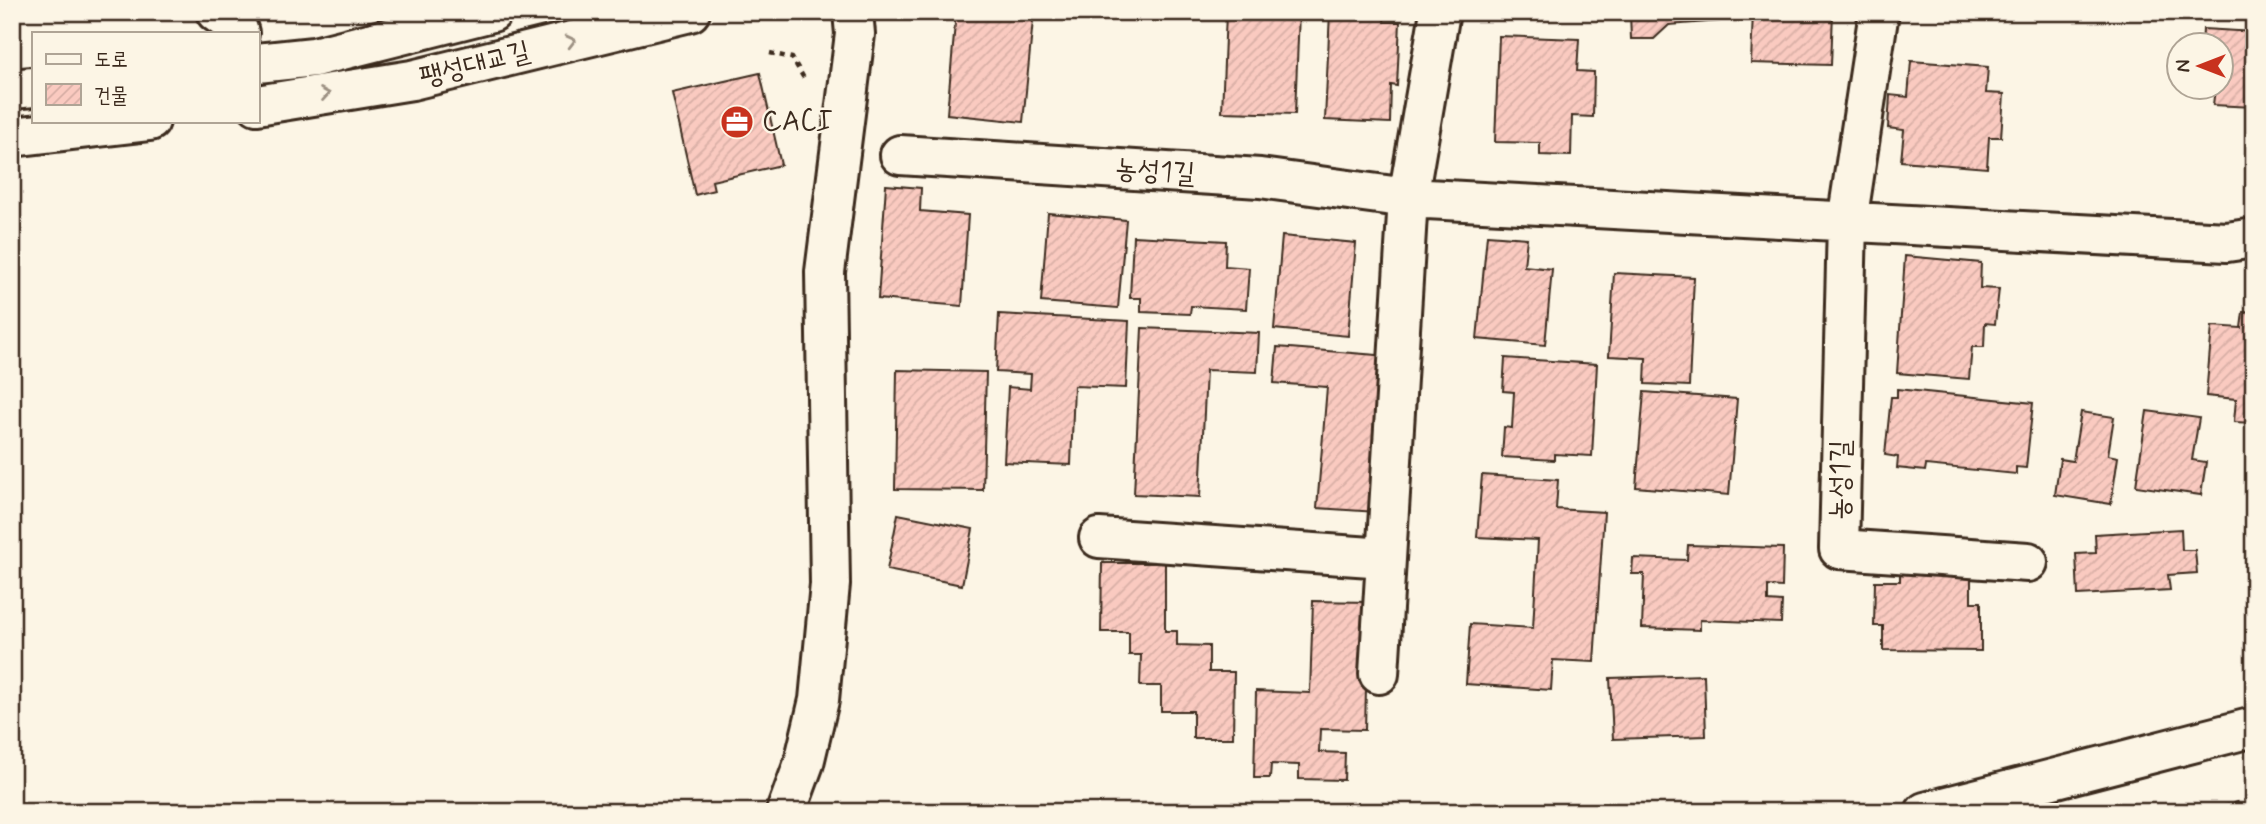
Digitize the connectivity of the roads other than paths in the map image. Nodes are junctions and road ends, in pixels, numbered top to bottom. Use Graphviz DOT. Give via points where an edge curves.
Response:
graph roads {
  1 [pos="216,12"];
  2 [pos="492,12"];
  3 [pos="690,12"];
  4 [pos="853,12"];
  5 [pos="1440,12"];
  6 [pos="1879,12"];
  7 [pos="239,32"];
  8 [pos="259,63"];
  9 [pos="32,87"];
  10 [pos="12,89"];
  11 [pos="259,105"];
  12 [pos="141,122"];
  13 [pos="12,137"];
  14 [pos="900,155"];
  15 [pos="1408,198"];
  16 [pos="1847,222"];
  17 [pos="2254,238"];
  18 [pos="1099,538"];
  19 [pos="1386,558"];
  20 [pos="2028,562"];
  21 [pos="1379,674"];
  22 [pos="2254,727"];
  23 [pos="786,812"];
  24 [pos="1926,812"];
  1 -- 7 [label="street"];
  2 -- 8 [label="street" via="314,57"];
  11 -- 3 [label="street, 팽성대교길, one-way" via="412,80"];
  4 -- 23 [label="street" via="855,34 825,272 830,584 819,700"];
  5 -- 15 [label="street"];
  6 -- 16 [label="street, 농성1길"];
  9 -- 10 [label="street"];
  12 -- 13 [label="street"];
  14 -- 15 [label="street, 농성1길" via="1260,178"];
  15 -- 16 [label="street, 농성1길"];
  15 -- 19 [label="street"];
  16 -- 17 [label="street, 농성1길" via="2227,242"];
  16 -- 20 [label="street, 농성1길" via="1839,549"];
  18 -- 19 [label="street"];
  19 -- 21 [label="street"];
  22 -- 24 [label="street"];
}
